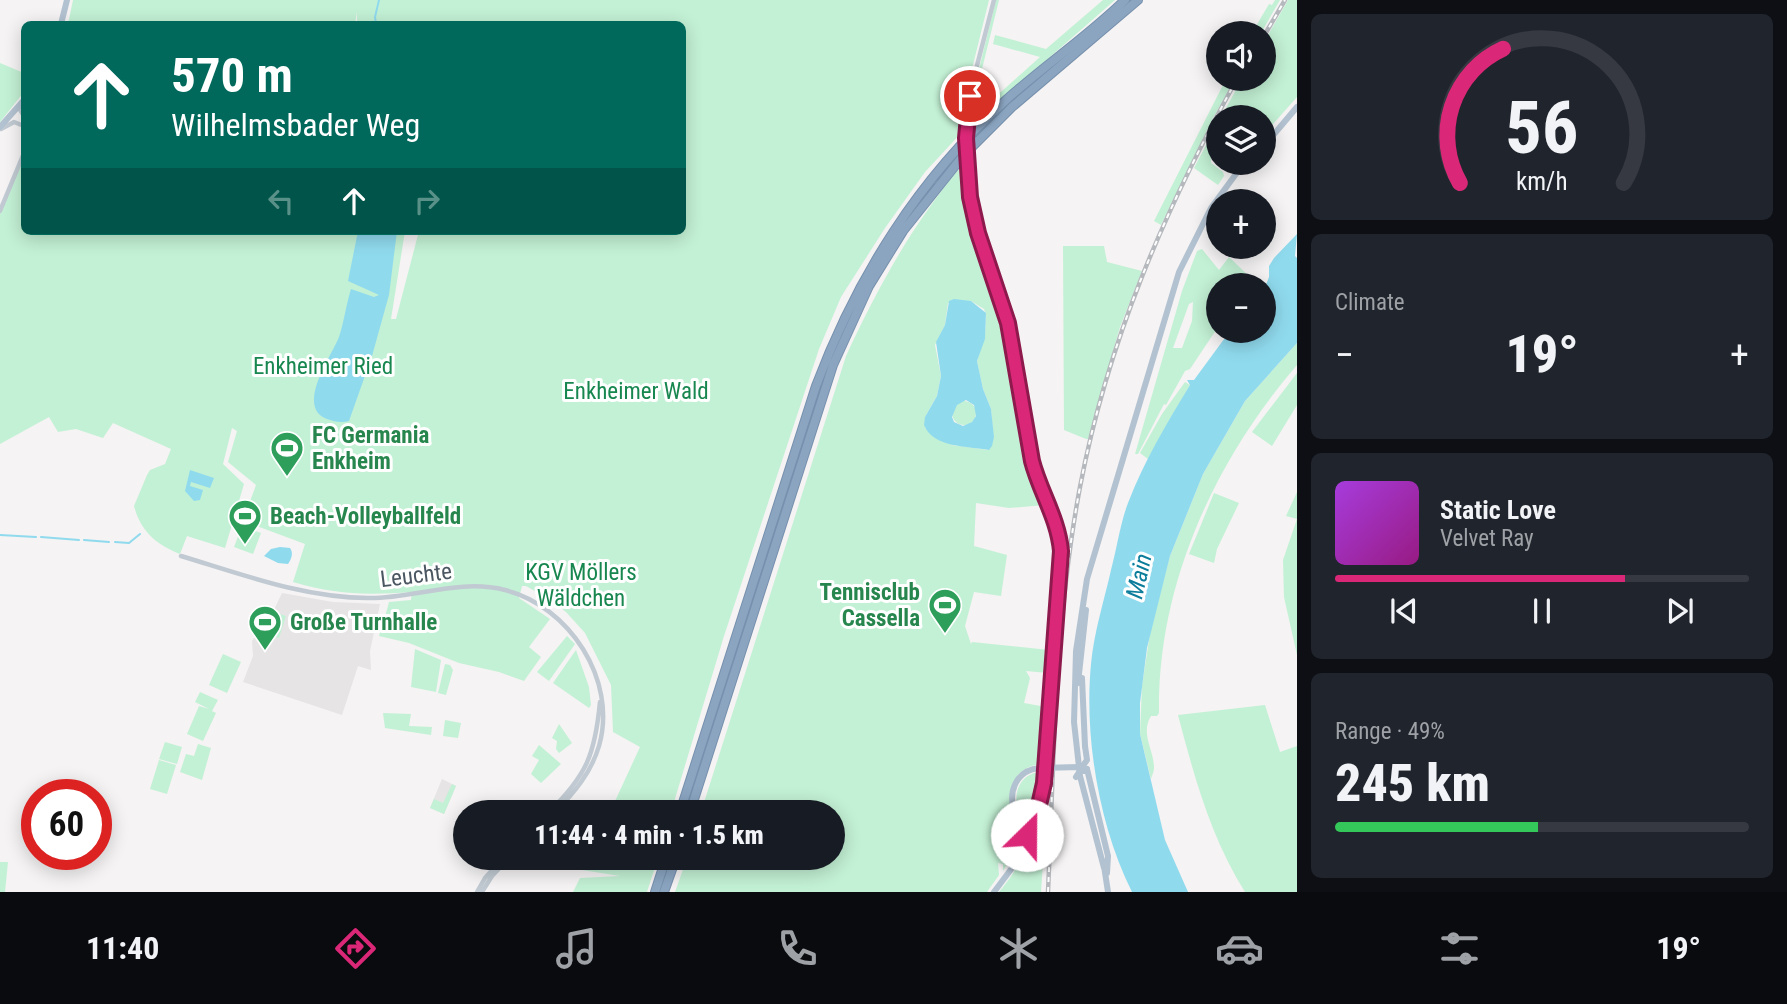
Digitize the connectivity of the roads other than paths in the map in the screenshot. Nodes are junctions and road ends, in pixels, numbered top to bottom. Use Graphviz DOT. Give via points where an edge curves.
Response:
graph roads {
  1 [pos="67,0"];
  2 [pos="994,0"];
  3 [pos="1125,0"];
  4 [pos="1138,0"];
  5 [pos="62,21"];
  6 [pos="1297,101"];
  7 [pos="21,105"];
  8 [pos="1297,107"];
  9 [pos="19,108"];
  10 [pos="21,111"];
  11 [pos="21,125"];
  12 [pos="1276,126"];
  13 [pos="0,128"];
  14 [pos="1276,132"];
  15 [pos="21,160"];
  16 [pos="0,211"];
  17 [pos="1206,221"];
  18 [pos="1206,224"];
  19 [pos="181,556"];
  20 [pos="1079,646"];
  21 [pos="593,755"];
  22 [pos="1067,768"];
  23 [pos="1085,769"];
  24 [pos="1076,777"];
  25 [pos="560,800"];
  26 [pos="566,800"];
  27 [pos="684,800"];
  28 [pos="694,800"];
  29 [pos="1038,810"];
  30 [pos="1022,822"];
  31 [pos="1033,828"];
  32 [pos="1028,839"];
  33 [pos="1103,866"];
  34 [pos="492,870"];
  35 [pos="497,870"];
  36 [pos="662,870"];
  37 [pos="672,870"];
  38 [pos="1106,881"];
  39 [pos="480,892"];
  40 [pos="655,892"];
  41 [pos="664,892"];
  42 [pos="994,892"];
  43 [pos="1108,892"];
  1 -- 5 [label="main road"];
  2 -- 29 [label="street, bridge" via="974,77 967,128 970,197 1005,311 1032,461 1056,522 1061,558 1044,783"];
  3 -- 27 [label="highway" via="1006,100 958,148 907,211 862,281 816,386"];
  4 -- 28 [label="highway" via="963,156 914,215 869,286 844,336 820,405"];
  6 -- 12 [label="main road"];
  7 -- 9 [label="main road"];
  8 -- 14 [label="main road"];
  9 -- 10 [label="street"];
  9 -- 13 [label="main road"];
  11 -- 13 [label="street" via="14,122"];
  15 -- 16 [label="street"];
  17 -- 20 [label="main road" via="1176,280 1104,515 1091,563"];
  18 -- 20 [label="main road" via="1178,286 1095,565"];
  19 -- 21 [label="street, Leuchte" via="340,597 388,598 470,586 519,594 550,612 574,636 593,670 600,700"];
  20 -- 22 [label="main road" via="1071,670 1073,759"];
  20 -- 23 [label="main road, bridge"];
  20 -- 33 [label="main road" via="1076,743"];
  21 -- 25 [label="street, Leuchte"];
  21 -- 26 [label="street, Leuchte" via="579,786"];
  22 -- 23 [label="main road, bridge"];
  22 -- 24 [label="main road, bridge"];
  22 -- 30 [label="main road, bridge" via="1024,773 1014,785 1013,804"];
  23 -- 24 [label="main road, bridge"];
  23 -- 38 [label="main road" via="1104,838"];
  24 -- 33 [label="main road"];
  29 -- 30 [label="main road"];
  29 -- 31 [label="street"];
  30 -- 31 [label="main road"];
  30 -- 32 [label="main road"];
  31 -- 32 [label="main road"];
  32 -- 42 [label="main road"];
  33 -- 38 [label="main road"];
  34 -- 39 [label="street"];
  35 -- 39 [label="street"];
  36 -- 40 [label="highway"];
  37 -- 41 [label="highway"];
  38 -- 43 [label="main road"];
}
